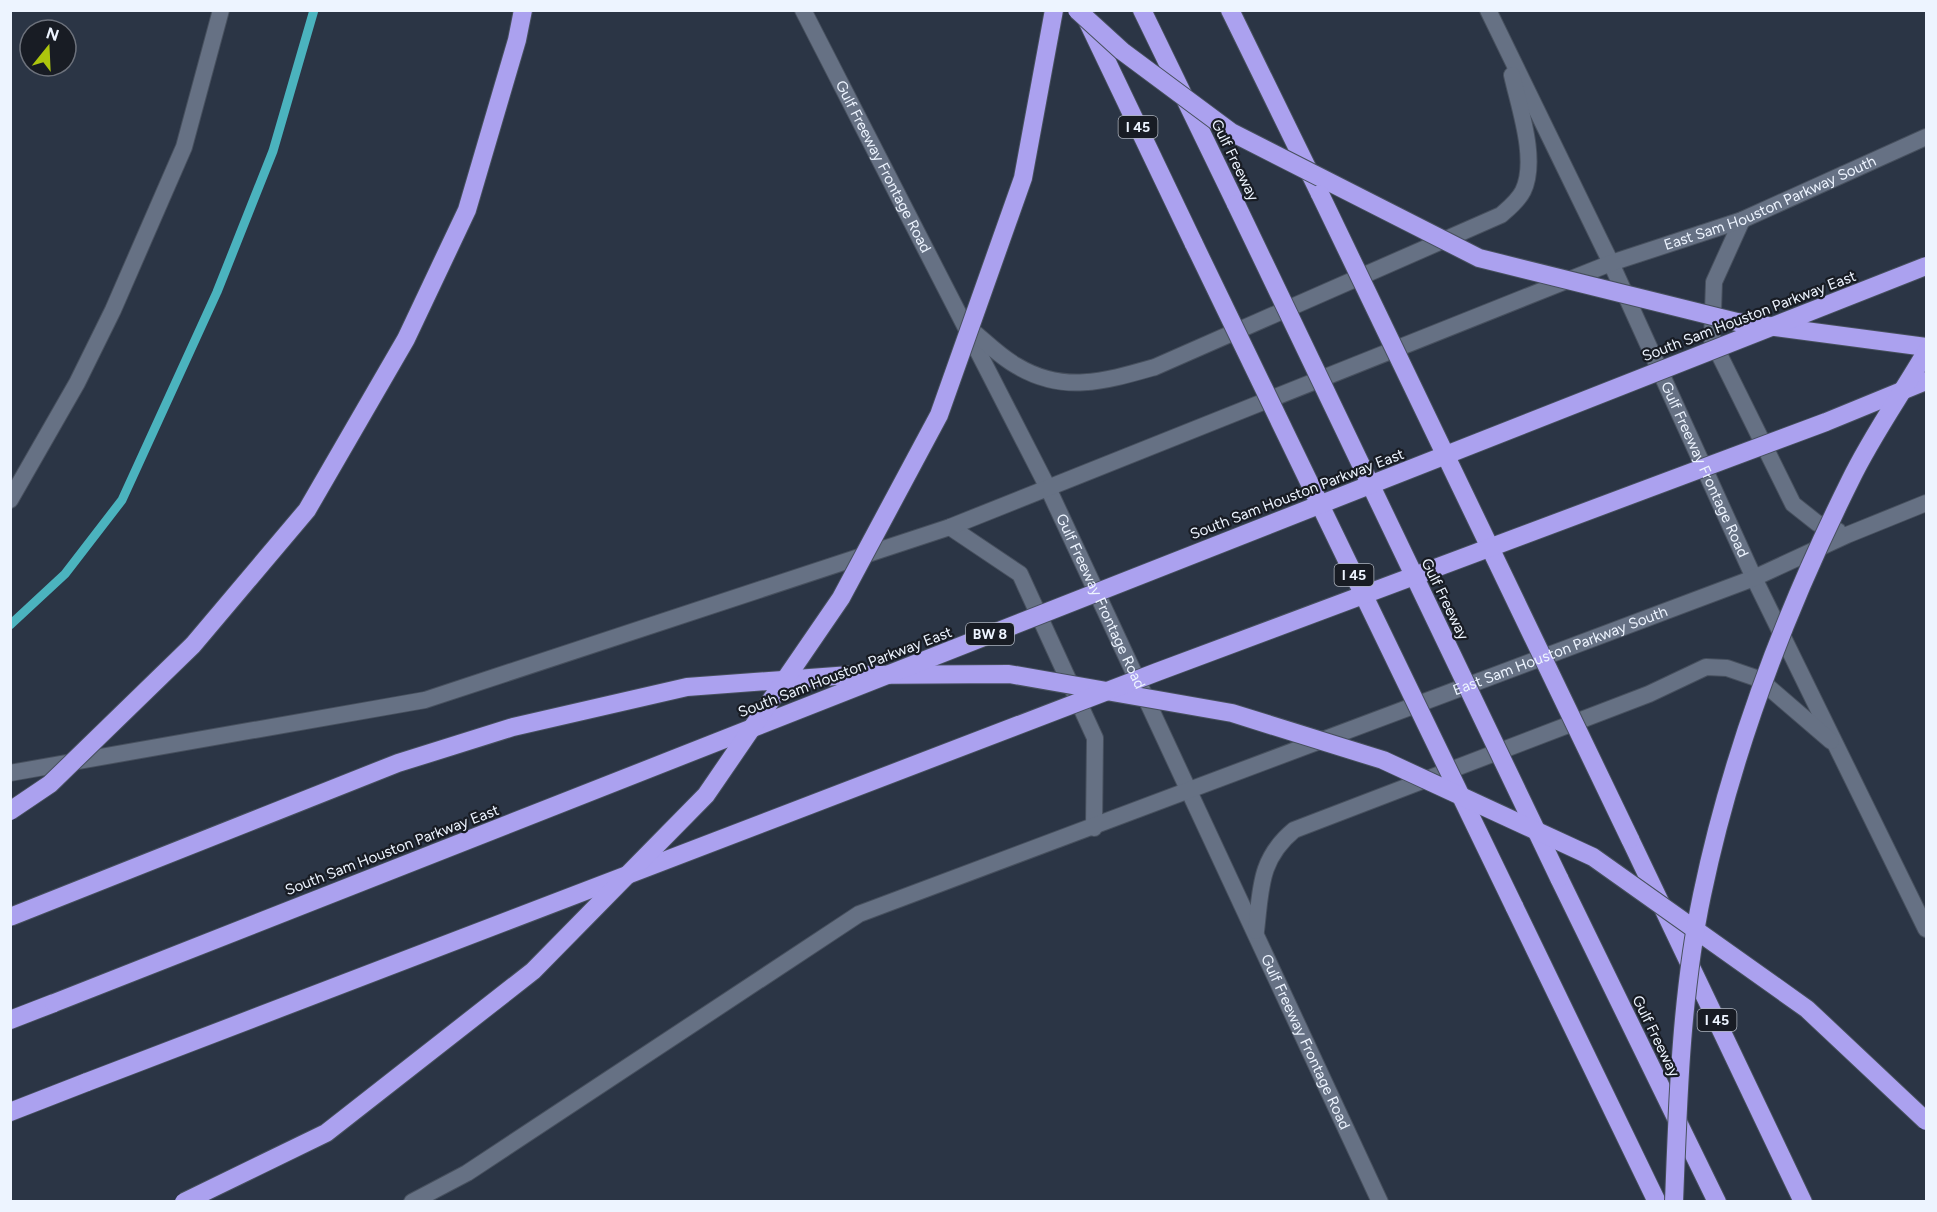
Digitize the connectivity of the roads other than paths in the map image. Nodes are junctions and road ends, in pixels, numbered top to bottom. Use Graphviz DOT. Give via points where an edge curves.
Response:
graph roads {
  1 [pos="220,10"];
  2 [pos="523,10"];
  3 [pos="803,10"];
  4 [pos="1054,10"];
  5 [pos="1077,10"];
  6 [pos="1083,10"];
  7 [pos="1142,10"];
  8 [pos="1230,10"];
  9 [pos="1488,10"];
  10 [pos="1506,47"];
  11 [pos="1926,137"];
  12 [pos="1742,220"];
  13 [pos="1611,263"];
  14 [pos="1926,266"];
  15 [pos="964,324"];
  16 [pos="1926,347"];
  17 [pos="1926,352"];
  18 [pos="1926,381"];
  19 [pos="1048,488"];
  20 [pos="10,500"];
  21 [pos="1926,504"];
  22 [pos="950,527"];
  23 [pos="1847,535"];
  24 [pos="1754,578"];
  25 [pos="1836,745"];
  26 [pos="10,773"];
  27 [pos="1191,791"];
  28 [pos="10,811"];
  29 [pos="1094,828"];
  30 [pos="10,917"];
  31 [pos="1926,929"];
  32 [pos="1256,932"];
  33 [pos="10,1020"];
  34 [pos="10,1112"];
  35 [pos="1926,1121"];
  36 [pos="184,1202"];
  37 [pos="412,1202"];
  38 [pos="1380,1202"];
  39 [pos="1657,1202"];
  40 [pos="1674,1202"];
  41 [pos="1718,1202"];
  42 [pos="1803,1202"];
  1 -- 20 [label="main road" via="184,147 114,310"];
  2 -- 28 [label="highway, bridge" via="467,210 406,339 307,510 193,645 50,784"];
  3 -- 15 [label="main road, Gulf Freeway Frontage Road"];
  4 -- 36 [label="highway, bridge" via="1023,178 939,416 841,598 706,795 532,971 326,1133"];
  5 -- 16 [label="highway, bridge" via="1122,51 1231,132 1479,258 1737,322"];
  6 -- 39 [label="highway, I 45, bridge"];
  7 -- 41 [label="highway, Gulf Freeway, bridge"];
  8 -- 42 [label="highway, I 45, bridge"];
  9 -- 10 [label="main road, Gulf Freeway Frontage Road"];
  10 -- 13 [label="main road, Gulf Freeway Frontage Road"];
  10 -- 15 [label="main road" via="1527,143 1527,176 1523,190 1502,215 1155,366 1114,379 1061,384 1039,378 1015,366"];
  11 -- 12 [label="main road, East Sam Houston Parkway South"];
  12 -- 13 [label="main road, East Sam Houston Parkway South"];
  12 -- 23 [label="main road" via="1714,282 1712,340 1793,504 1817,522"];
  13 -- 19 [label="main road"];
  13 -- 24 [label="main road, Gulf Freeway Frontage Road"];
  14 -- 33 [label="highway, South Sam Houston Parkway East / BW 8, bridge"];
  15 -- 19 [label="main road, Gulf Freeway Frontage Road"];
  17 -- 40 [label="highway, bridge" via="1851,479 1802,585 1741,740 1700,907 1681,1042"];
  18 -- 34 [label="highway, bridge"];
  19 -- 22 [label="main road"];
  19 -- 27 [label="main road, Gulf Freeway Frontage Road"];
  21 -- 23 [label="main road, East Sam Houston Parkway South"];
  22 -- 26 [label="main road" via="425,700"];
  22 -- 29 [label="main road" via="1020,574 1095,738"];
  23 -- 24 [label="main road, East Sam Houston Parkway South"];
  24 -- 25 [label="main road, Gulf Freeway Frontage Road"];
  24 -- 27 [label="main road, East Sam Houston Parkway South"];
  25 -- 31 [label="main road, Gulf Freeway Frontage Road"];
  25 -- 32 [label="main road" via="1759,679 1727,668 1706,667 1294,830 1269,855"];
  27 -- 29 [label="main road"];
  27 -- 32 [label="main road, Gulf Freeway Frontage Road"];
  29 -- 37 [label="main road" via="859,914 466,1173"];
  30 -- 35 [label="highway, bridge" via="398,764 513,727 687,687 850,675 1009,674 1232,713 1383,760 1593,856 1807,1009"];
  32 -- 38 [label="main road, Gulf Freeway Frontage Road"];
}
